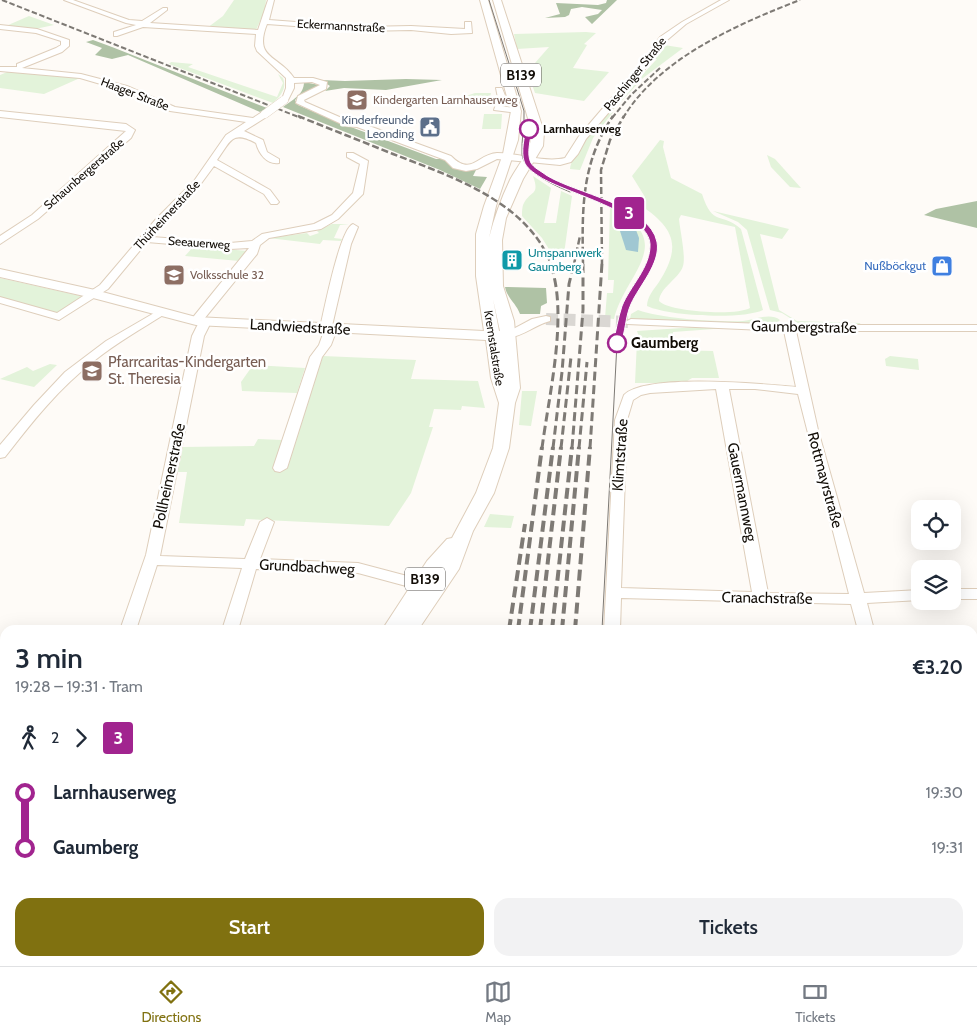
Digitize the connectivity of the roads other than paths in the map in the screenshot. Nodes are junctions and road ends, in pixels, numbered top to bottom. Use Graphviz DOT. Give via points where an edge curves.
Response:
graph roads {
  1 [pos="67,0"];
  2 [pos="271,0"];
  3 [pos="484,0"];
  4 [pos="497,0"];
  5 [pos="726,0"];
  6 [pos="165,10"];
  7 [pos="417,17"];
  8 [pos="266,22"];
  9 [pos="145,24"];
  10 [pos="468,24"];
  11 [pos="0,27"];
  12 [pos="416,28"];
  13 [pos="261,32"];
  14 [pos="117,34"];
  15 [pos="0,69"];
  16 [pos="16,69"];
  17 [pos="291,81"];
  18 [pos="499,90"];
  19 [pos="516,111"];
  20 [pos="0,114"];
  21 [pos="254,121"];
  22 [pos="234,133"];
  23 [pos="350,155"];
  24 [pos="509,158"];
  25 [pos="276,160"];
  26 [pos="529,160"];
  27 [pos="211,163"];
  28 [pos="274,202"];
  29 [pos="353,227"];
  30 [pos="144,239"];
  31 [pos="0,241"];
  32 [pos="255,244"];
  33 [pos="0,273"];
  34 [pos="95,294"];
  35 [pos="0,300"];
  36 [pos="161,312"];
  37 [pos="546,319"];
  38 [pos="200,321"];
  39 [pos="630,322"];
  40 [pos="329,328"];
  41 [pos="789,328"];
  42 [pos="977,328"];
  43 [pos="500,335"];
  44 [pos="722,386"];
  45 [pos="802,391"];
  46 [pos="623,411"];
  47 [pos="0,454"];
  48 [pos="280,468"];
  49 [pos="267,522"];
  50 [pos="464,531"];
  51 [pos="151,560"];
  52 [pos="251,564"];
  53 [pos="421,585"];
  54 [pos="614,593"];
  55 [pos="961,594"];
  56 [pos="977,594"];
  57 [pos="911,596"];
  58 [pos="761,598"];
  59 [pos="858,600"];
  60 [pos="130,625"];
  61 [pos="232,625"];
  62 [pos="395,625"];
  63 [pos="411,625"];
  64 [pos="612,625"];
  65 [pos="865,625"];
  1 -- 9 [label="street" via="128,22"];
  2 -- 8 [label="street"];
  3 -- 19 [label="main road, Kremstalstraße / B139"];
  4 -- 26 [label="main road, Kremstalstraße / B139" via="536,124 538,141"];
  5 -- 26 [label="street, Paschinger Straße" via="684,23 663,39 582,138 571,158 554,162"];
  6 -- 9 [label="street"];
  7 -- 12 [label="street" via="420,24"];
  8 -- 12 [label="street, Eckermannstraße" via="356,29"];
  8 -- 13 [label="street"];
  9 -- 13 [label="street"];
  9 -- 14 [label="street"];
  10 -- 12 [label="street, Eckermannstraße" via="470,30 463,32"];
  11 -- 16 [label="street, Haager Straße" via="60,36 66,42 62,48"];
  13 -- 17 [label="street" via="260,50 288,74"];
  15 -- 16 [label="street, Haager Straße"];
  16 -- 21 [label="street, Haager Straße" via="81,76 120,86 171,108"];
  17 -- 21 [label="street, Thürheimerstraße, bridge" via="284,100"];
  17 -- 24 [label="street" via="318,80 324,84 301,98 302,104 448,158 458,167 474,167 492,157"];
  18 -- 19 [label="street" via="502,98 498,108"];
  19 -- 24 [label="main road, Kremstalstraße / B139"];
  20 -- 31 [label="street, Schaunbergerstraße" via="131,130 40,212"];
  21 -- 22 [label="street, Thürheimerstraße"];
  22 -- 25 [label="street" via="245,134 260,142 263,153"];
  22 -- 27 [label="street, Thürheimerstraße"];
  23 -- 32 [label="street, Seeauerweg" via="365,165 360,190 352,203 323,224 266,236"];
  24 -- 26 [label="street"];
  24 -- 43 [label="main road, Kremstalstraße / B139" via="482,237 484,291"];
  26 -- 43 [label="main road, Kremstalstraße / B139" via="500,218 495,240 496,283 507,321"];
  27 -- 28 [label="street" via="218,163 267,192"];
  27 -- 30 [label="street, Thürheimerstraße" via="198,183"];
  29 -- 40 [label="street" via="346,244"];
  30 -- 32 [label="street, Seeauerweg" via="219,246"];
  30 -- 34 [label="street, Thürheimerstraße" via="104,288"];
  32 -- 38 [label="street, Seeauerweg" via="253,252"];
  33 -- 34 [label="main road, Landwiedstraße"];
  34 -- 35 [label="street" via="59,317"];
  34 -- 36 [label="main road, Landwiedstraße"];
  36 -- 38 [label="main road, Landwiedstraße"];
  36 -- 47 [label="street" via="98,352 67,377"];
  37 -- 43 [label="street" via="532,322 521,333"];
  38 -- 40 [label="main road, Landwiedstraße"];
  38 -- 51 [label="street, Pollheimerstraße"];
  39 -- 41 [label="street, Gaumbergstraße"];
  40 -- 43 [label="main road, Landwiedstraße"];
  40 -- 48 [label="street"];
  41 -- 42 [label="street, Gaumbergstraße"];
  41 -- 45 [label="street, Rottmayrstraße"];
  43 -- 50 [label="main road, Kremstalstraße / B139" via="512,388 504,434 493,474"];
  44 -- 45 [label="street, Klimtstraße" via="749,385"];
  44 -- 46 [label="street, Klimtstraße" via="636,391 625,402"];
  44 -- 58 [label="street, Gauermannweg"];
  45 -- 59 [label="street, Rottmayrstraße"];
  46 -- 54 [label="street, Klimtstraße"];
  49 -- 52 [label="street, Grundbachweg"];
  50 -- 53 [label="main road, B139"];
  50 -- 63 [label="main road, B139" via="449,569"];
  51 -- 52 [label="street, Grundbachweg"];
  51 -- 60 [label="street, Pollheimerstraße"];
  52 -- 53 [label="street, Grundbachweg" via="358,568"];
  52 -- 61 [label="street, Grundbachweg"];
  53 -- 62 [label="main road, B139"];
  54 -- 58 [label="street, Cranachstraße"];
  54 -- 64 [label="street, Klimtstraße"];
  55 -- 56 [label="street"];
  57 -- 59 [label="street, Cranachstraße"];
  58 -- 59 [label="street, Cranachstraße"];
  59 -- 65 [label="street, Rottmayrstraße"];
}
